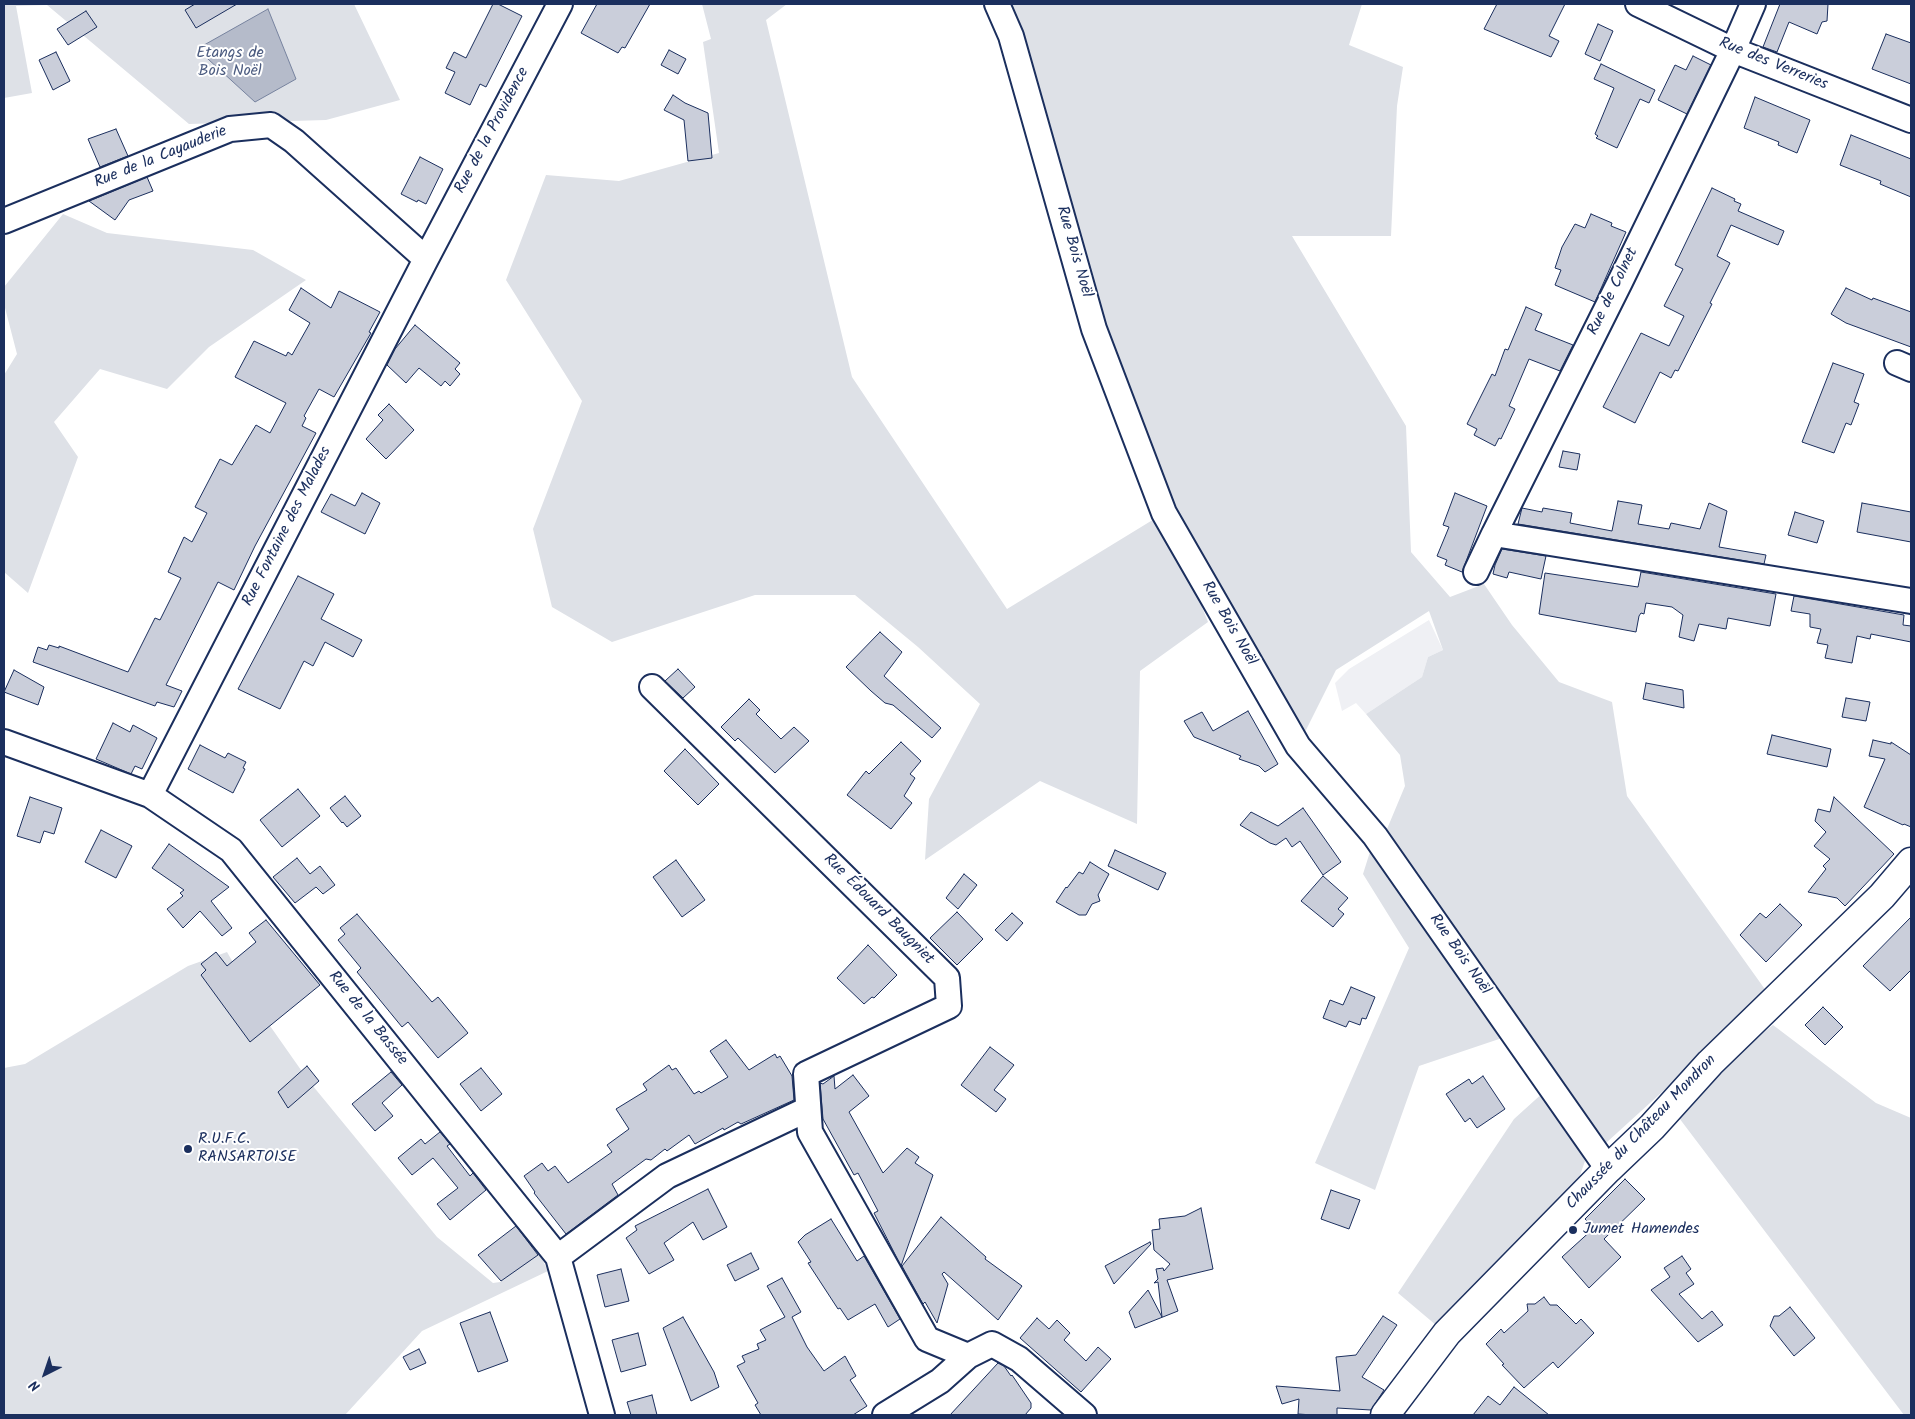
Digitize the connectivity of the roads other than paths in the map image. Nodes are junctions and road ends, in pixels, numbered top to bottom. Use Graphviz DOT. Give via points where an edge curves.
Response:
graph roads {
  1 [pos="560,4"];
  2 [pos="997,4"];
  3 [pos="1638,4"];
  4 [pos="1753,4"];
  5 [pos="1733,50"];
  6 [pos="1911,120"];
  7 [pos="4,221"];
  8 [pos="426,259"];
  9 [pos="1494,534"];
  10 [pos="1476,572"];
  11 [pos="1911,602"];
  12 [pos="652,687"];
  13 [pos="4,742"];
  14 [pos="150,795"];
  15 [pos="1911,862"];
  16 [pos="808,1109"];
  17 [pos="1608,1168"];
  18 [pos="558,1257"];
  19 [pos="968,1356"];
  20 [pos="602,1415"];
  21 [pos="886,1415"];
  22 [pos="1084,1415"];
  23 [pos="1385,1415"];
  1 -- 8 [label="street, Rue de la Providence"];
  2 -- 17 [label="street, Rue Bois Noël" via="1011,36 1094,329 1164,513 1298,746 1375,836"];
  3 -- 5 [label="street, Rue des Verreries"];
  4 -- 5 [label="street, Rue de Colnet"];
  5 -- 6 [label="street, Rue des Verreries"];
  5 -- 9 [label="street, Rue de Colnet"];
  7 -- 8 [label="street, Rue de la Cayauderie" via="230,129 271,125 294,141"];
  8 -- 14 [label="street, Rue Fontaine des Malades"];
  9 -- 10 [label="street, Rue de Colnet"];
  9 -- 11 [label="street"];
  12 -- 16 [label="street, Rue Édouard Baugniet" via="947,978 949,1006 806,1074"];
  13 -- 14 [label="street, Rue de la Bassée"];
  14 -- 18 [label="street, Rue de la Bassée" via="231,850"];
  15 -- 17 [label="main road, Chaussée du Château Mondron" via="1882,896 1710,1062 1652,1127"];
  16 -- 18 [label="street" via="667,1176"];
  16 -- 19 [label="street, Rue Édouard Baugniet" via="810,1132 927,1339"];
  17 -- 23 [label="main road, Chaussée du Château Mondron" via="1447,1333"];
  18 -- 20 [label="street, Rue de la Bassée"];
  19 -- 21 [label="street" via="940,1381"];
  19 -- 22 [label="street" via="992,1344 1019,1359"];
}
